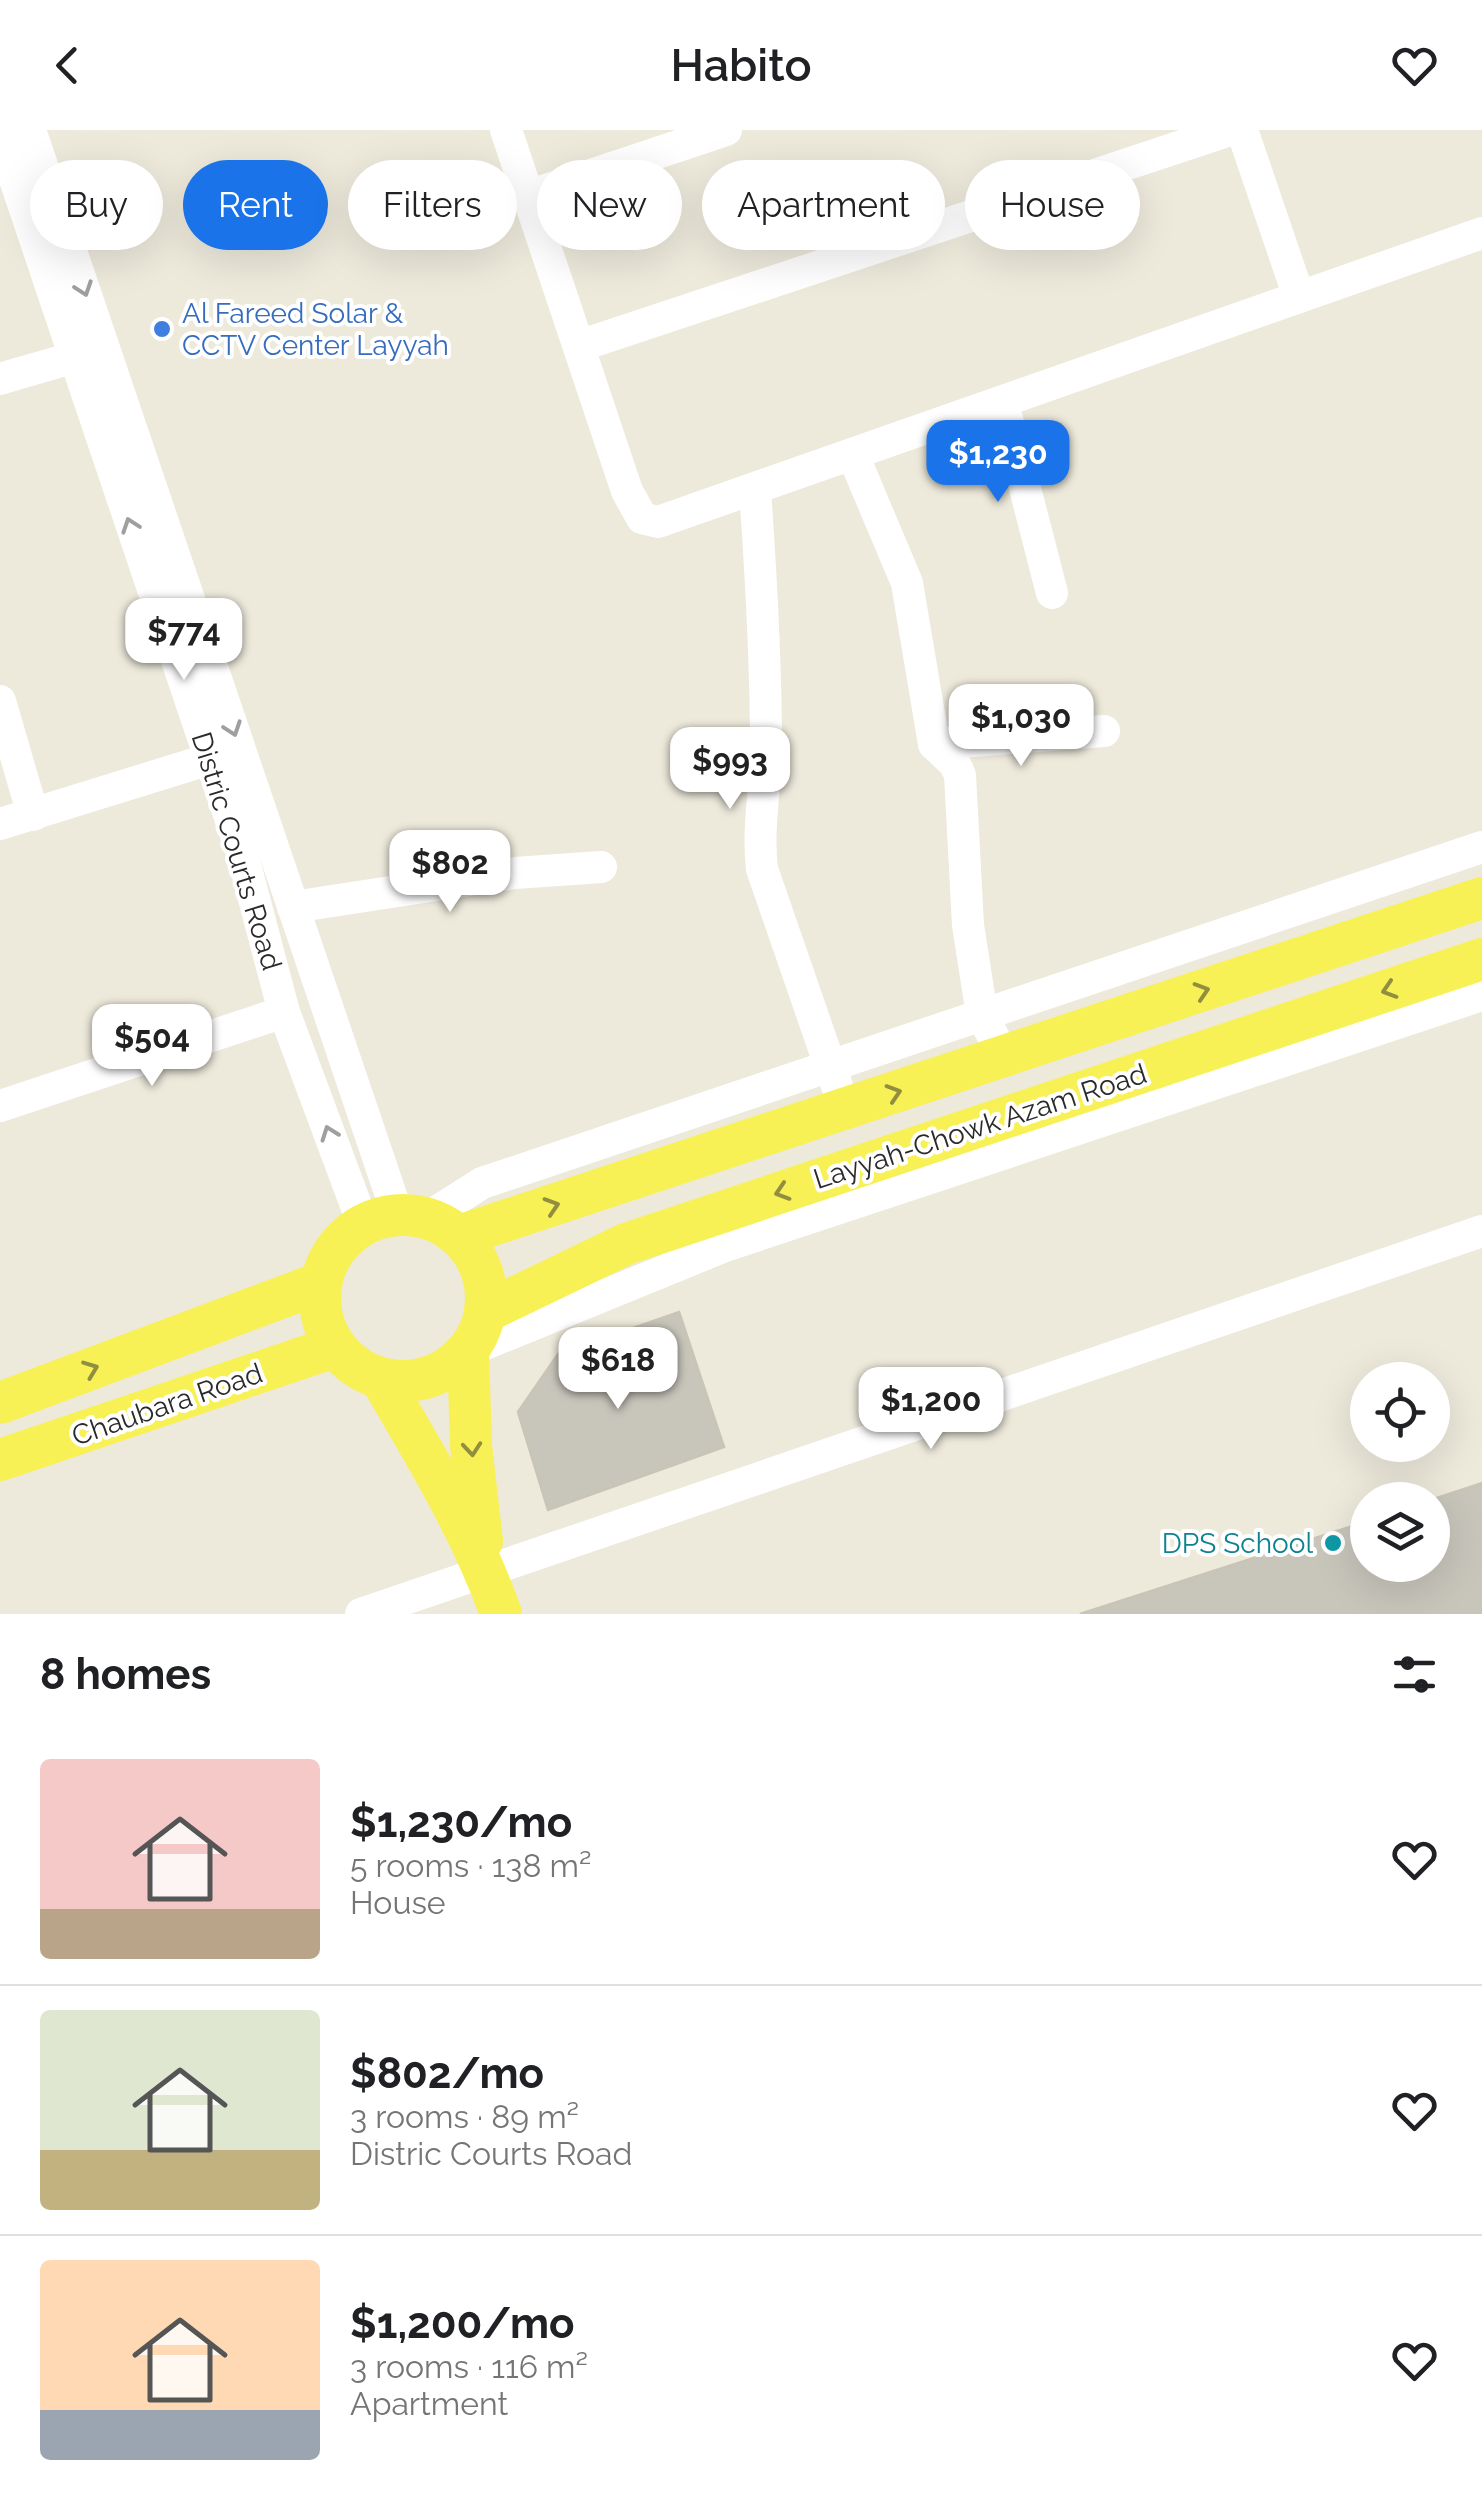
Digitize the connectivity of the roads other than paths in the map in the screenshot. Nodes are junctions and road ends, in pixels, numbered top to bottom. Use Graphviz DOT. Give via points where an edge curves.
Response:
graph roads {
  1 [pos="30,130"];
  2 [pos="506,130"];
  3 [pos="1230,130"];
  4 [pos="1242,130"];
  5 [pos="705,133"];
  6 [pos="0,136"];
  7 [pos="528,196"];
  8 [pos="1482,233"];
  9 [pos="1299,298"];
  10 [pos="579,346"];
  11 [pos="72,358"];
  12 [pos="0,379"];
  13 [pos="1003,403"];
  14 [pos="854,455"];
  15 [pos="755,490"];
  16 [pos="1052,593"];
  17 [pos="0,701"];
  18 [pos="1104,731"];
  19 [pos="934,744"];
  20 [pos="210,759"];
  21 [pos="33,815"];
  22 [pos="0,824"];
  23 [pos="1482,847"];
  24 [pos="601,868"];
  25 [pos="1482,898"];
  26 [pos="293,907"];
  27 [pos="1482,959"];
  28 [pos="1482,994"];
  29 [pos="284,1012"];
  30 [pos="982,1015"];
  31 [pos="1004,1057"];
  32 [pos="830,1066"];
  33 [pos="0,1106"];
  34 [pos="845,1109"];
  35 [pos="412,1224"];
  36 [pos="1482,1231"];
  37 [pos="320,1283"];
  38 [pos="486,1312"];
  39 [pos="334,1347"];
  40 [pos="468,1351"];
  41 [pos="381,1379"];
  42 [pos="0,1403"];
  43 [pos="0,1460"];
  44 [pos="486,1571"];
  45 [pos="361,1614"];
  46 [pos="501,1614"];
  1 -- 26 [label="street, Distric Courts Road, one-way"];
  2 -- 7 [label="street"];
  3 -- 10 [label="street"];
  4 -- 9 [label="street"];
  5 -- 7 [label="street"];
  6 -- 11 [label="street, Distric Courts Road"];
  7 -- 10 [label="street"];
  8 -- 9 [label="street"];
  9 -- 13 [label="street"];
  10 -- 15 [label="street" via="626,491 642,518 676,518"];
  11 -- 12 [label="street"];
  20 -- 11 [label="street, Distric Courts Road, one-way"];
  13 -- 14 [label="street"];
  13 -- 16 [label="street"];
  14 -- 15 [label="street"];
  14 -- 19 [label="street" via="907,583"];
  15 -- 32 [label="street" via="766,650 766,780 758,842"];
  17 -- 21 [label="street"];
  18 -- 19 [label="street"];
  19 -- 30 [label="street" via="960,775 968,925"];
  20 -- 21 [label="street"];
  20 -- 29 [label="street, Distric Courts Road"];
  21 -- 22 [label="street"];
  23 -- 30 [label="street"];
  24 -- 26 [label="street" via="515,873"];
  31 -- 25 [label="main road, one-way"];
  26 -- 35 [label="street, Distric Courts Road"];
  27 -- 38 [label="main road, Layyah-Chowk Azam Road, one-way" via="626,1244"];
  28 -- 40 [label="street" via="725,1246"];
  29 -- 33 [label="street"];
  35 -- 29 [label="street, Distric Courts Road, one-way"];
  30 -- 31 [label="street"];
  30 -- 32 [label="street"];
  34 -- 31 [label="main road, one-way"];
  32 -- 34 [label="street"];
  32 -- 35 [label="street" via="482,1183"];
  35 -- 34 [label="main road, one-way"];
  35 -- 37 [label="main road" via="336,1249"];
  35 -- 38 [label="main road" via="482,1270"];
  36 -- 44 [label="street"];
  37 -- 39 [label="main road" via="321,1316"];
  42 -- 37 [label="main road, Chaubara Road, one-way"];
  38 -- 40 [label="main road"];
  39 -- 41 [label="main road"];
  39 -- 43 [label="main road, Chaubara Road"];
  40 -- 41 [label="main road" via="428,1378"];
  40 -- 44 [label="main road, one-way"];
  41 -- 44 [label="main road"];
  44 -- 45 [label="street"];
  44 -- 46 [label="main road"];
}
